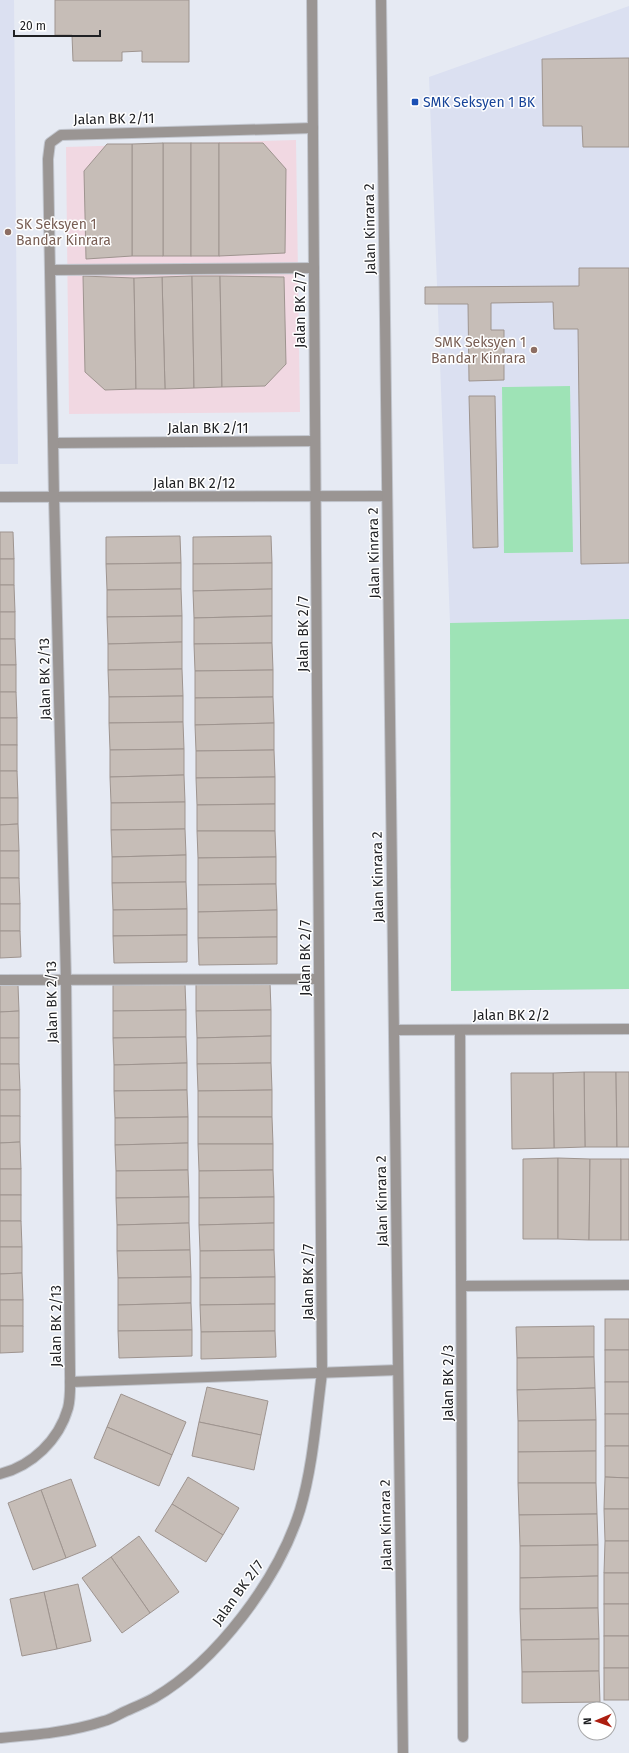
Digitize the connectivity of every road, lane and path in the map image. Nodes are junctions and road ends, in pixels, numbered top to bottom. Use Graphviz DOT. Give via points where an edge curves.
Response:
graph roads {
  1 [pos="312,0"];
  2 [pos="381,0"];
  3 [pos="313,128"];
  4 [pos="314,268"];
  5 [pos="50,270"];
  6 [pos="315,441"];
  7 [pos="54,443"];
  8 [pos="316,496"];
  9 [pos="387,496"];
  10 [pos="0,497"];
  11 [pos="54,497"];
  12 [pos="319,979"];
  13 [pos="0,980"];
  14 [pos="66,980"];
  15 [pos="629,1029"];
  16 [pos="394,1030"];
  17 [pos="460,1030"];
  18 [pos="629,1285"];
  19 [pos="462,1286"];
  20 [pos="398,1370"];
  21 [pos="322,1373"];
  22 [pos="70,1382"];
  23 [pos="0,1474"];
  24 [pos="463,1736"];
  25 [pos="0,1738"];
  26 [pos="403,1753"];
  1 -- 3 [label="street, Jalan BK 2/7"];
  2 -- 9 [label="street, Jalan Kinrara 2"];
  3 -- 4 [label="street, Jalan BK 2/7"];
  3 -- 5 [label="street, Jalan BK 2/11" via="61,134 50,143 48,159"];
  4 -- 5 [label="street"];
  4 -- 6 [label="street, Jalan BK 2/7"];
  5 -- 7 [label="street, Jalan BK 2/11"];
  6 -- 7 [label="street, Jalan BK 2/11"];
  6 -- 8 [label="street, Jalan BK 2/7"];
  7 -- 11 [label="street, Jalan BK 2/11"];
  8 -- 9 [label="street, Jalan BK 2/12"];
  8 -- 11 [label="street, Jalan BK 2/12"];
  8 -- 12 [label="street, Jalan BK 2/7"];
  9 -- 16 [label="street, Jalan Kinrara 2"];
  10 -- 11 [label="street, Jalan BK 2/12"];
  11 -- 14 [label="street, Jalan BK 2/13"];
  12 -- 14 [label="street"];
  12 -- 21 [label="street, Jalan BK 2/7"];
  13 -- 14 [label="street"];
  14 -- 22 [label="street, Jalan BK 2/13"];
  15 -- 17 [label="street, Jalan BK 2/2"];
  16 -- 17 [label="street, Jalan BK 2/2"];
  16 -- 20 [label="street, Jalan Kinrara 2"];
  17 -- 19 [label="street, Jalan BK 2/3"];
  18 -- 19 [label="street"];
  19 -- 24 [label="street, Jalan BK 2/3"];
  20 -- 21 [label="street"];
  20 -- 26 [label="street, Jalan Kinrara 2"];
  21 -- 22 [label="street"];
  21 -- 25 [label="street, Jalan BK 2/7" via="310,1468 299,1511 282,1556 258,1594 227,1634 192,1671 154,1698 105,1721 50,1733"];
  22 -- 23 [label="street, Jalan BK 2/13" via="68,1408 55,1435 33,1459"];
}
